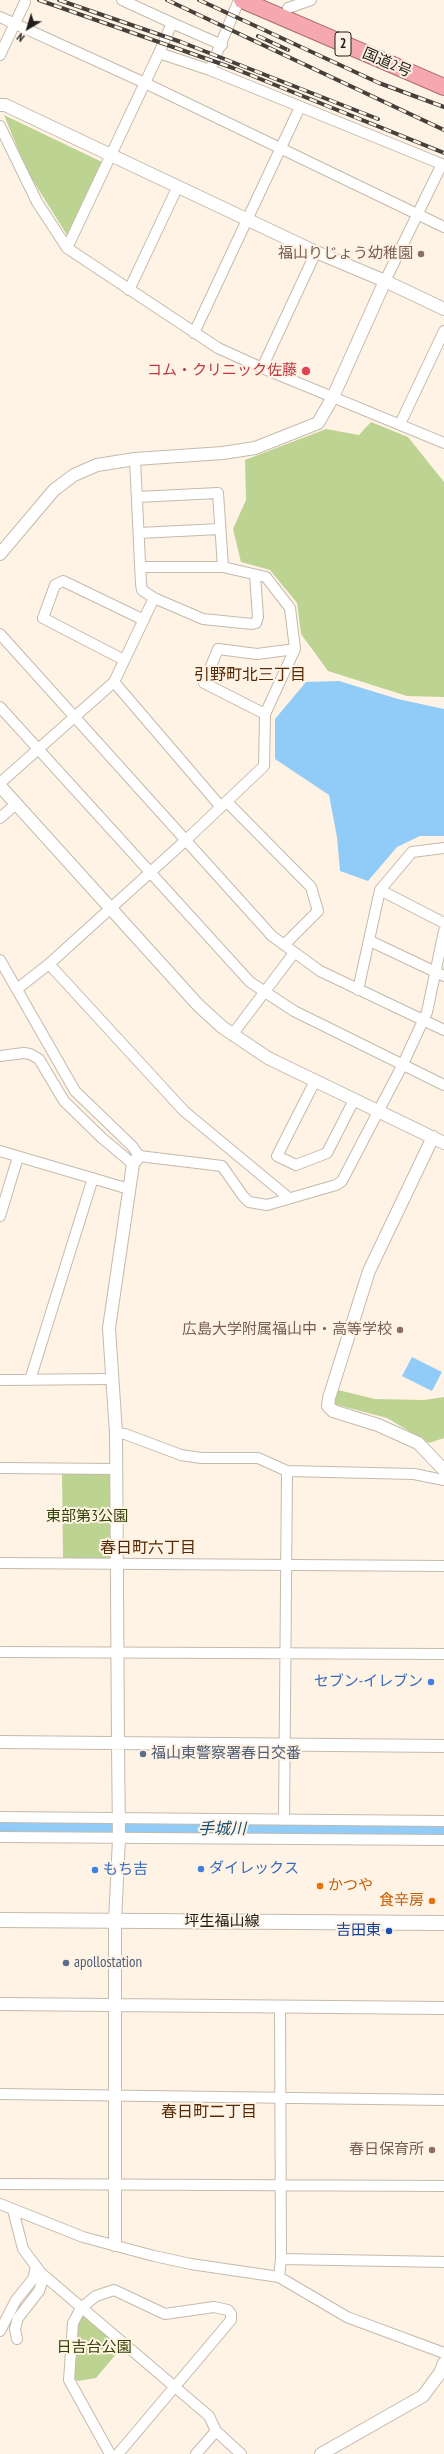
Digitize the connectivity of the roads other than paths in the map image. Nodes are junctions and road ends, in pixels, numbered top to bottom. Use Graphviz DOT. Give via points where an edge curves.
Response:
graph roads {
  1 [pos="122,0"];
  2 [pos="239,0"];
  3 [pos="242,0"];
  4 [pos="270,0"];
  5 [pos="310,0"];
  6 [pos="25,2"];
  7 [pos="288,8"];
  8 [pos="0,17"];
  9 [pos="15,23"];
  10 [pos="172,23"];
  11 [pos="222,45"];
  12 [pos="159,54"];
  13 [pos="0,55"];
  14 [pos="210,70"];
  15 [pos="444,76"];
  16 [pos="145,83"];
  17 [pos="444,87"];
  18 [pos="0,105"];
  19 [pos="300,107"];
  20 [pos="0,126"];
  21 [pos="280,148"];
  22 [pos="111,155"];
  23 [pos="443,164"];
  24 [pos="178,186"];
  25 [pos="416,214"];
  26 [pos="247,218"];
  27 [pos="444,227"];
  28 [pos="67,248"];
  29 [pos="316,252"];
  30 [pos="385,281"];
  31 [pos="129,290"];
  32 [pos="444,309"];
  33 [pos="444,331"];
  34 [pos="194,333"];
  35 [pos="262,368"];
  36 [pos="333,397"];
  37 [pos="400,424"];
  38 [pos="444,443"];
  39 [pos="135,458"];
  40 [pos="137,497"];
  41 [pos="220,529"];
  42 [pos="139,533"];
  43 [pos="0,554"];
  44 [pos="223,566"];
  45 [pos="141,567"];
  46 [pos="255,574"];
  47 [pos="154,598"];
  48 [pos="144,620"];
  49 [pos="0,634"];
  50 [pos="295,649"];
  51 [pos="124,660"];
  52 [pos="114,682"];
  53 [pos="0,707"];
  54 [pos="265,714"];
  55 [pos="74,718"];
  56 [pos="38,749"];
  57 [pos="0,784"];
  58 [pos="16,804"];
  59 [pos="224,804"];
  60 [pos="0,818"];
  61 [pos="186,840"];
  62 [pos="444,848"];
  63 [pos="150,872"];
  64 [pos="380,890"];
  65 [pos="111,907"];
  66 [pos="444,923"];
  67 [pos="444,931"];
  68 [pos="370,941"];
  69 [pos="284,945"];
  70 [pos="294,954"];
  71 [pos="0,960"];
  72 [pos="49,964"];
  73 [pos="440,974"];
  74 [pos="17,989"];
  75 [pos="358,990"];
  76 [pos="264,992"];
  77 [pos="424,1020"];
  78 [pos="444,1030"];
  79 [pos="232,1035"];
  80 [pos="0,1056"];
  81 [pos="403,1064"];
  82 [pos="315,1081"];
  83 [pos="444,1085"];
  84 [pos="354,1100"];
  85 [pos="379,1112"];
  86 [pos="432,1137"];
  87 [pos="444,1143"];
  88 [pos="0,1151"];
  89 [pos="18,1157"];
  90 [pos="136,1160"];
  91 [pos="93,1178"];
  92 [pos="129,1189"];
  93 [pos="289,1198"];
  94 [pos="0,1216"];
  95 [pos="111,1379"];
  96 [pos="0,1380"];
  97 [pos="30,1380"];
  98 [pos="116,1434"];
  99 [pos="0,1468"];
  100 [pos="116,1469"];
  101 [pos="444,1470"];
  102 [pos="287,1471"];
  103 [pos="444,1480"];
  104 [pos="0,1563"];
  105 [pos="117,1564"];
  106 [pos="286,1565"];
  107 [pos="444,1566"];
  108 [pos="0,1652"];
  109 [pos="117,1653"];
  110 [pos="285,1654"];
  111 [pos="444,1654"];
  112 [pos="0,1742"];
  113 [pos="118,1743"];
  114 [pos="285,1745"];
  115 [pos="444,1746"];
  116 [pos="0,1817"];
  117 [pos="284,1820"];
  118 [pos="118,1821"];
  119 [pos="444,1821"];
  120 [pos="0,1837"];
  121 [pos="119,1837"];
  122 [pos="444,1840"];
  123 [pos="0,1920"];
  124 [pos="115,1921"];
  125 [pos="444,1923"];
  126 [pos="0,2004"];
  127 [pos="115,2006"];
  128 [pos="280,2006"];
  129 [pos="444,2008"];
  130 [pos="0,2094"];
  131 [pos="115,2095"];
  132 [pos="281,2098"];
  133 [pos="444,2100"];
  134 [pos="0,2184"];
  135 [pos="115,2186"];
  136 [pos="280,2186"];
  137 [pos="444,2186"];
  138 [pos="5,2209"];
  139 [pos="115,2245"];
  140 [pos="281,2259"];
  141 [pos="444,2262"];
  142 [pos="36,2267"];
  143 [pos="44,2276"];
  144 [pos="279,2277"];
  145 [pos="81,2308"];
  146 [pos="0,2331"];
  147 [pos="17,2339"];
  148 [pos="444,2353"];
  149 [pos="444,2363"];
  150 [pos="174,2387"];
  151 [pos="216,2431"];
  152 [pos="110,2454"];
  153 [pos="118,2454"];
  154 [pos="196,2454"];
  155 [pos="241,2454"];
  156 [pos="321,2454"];
  1 -- 10 [label="street"];
  2 -- 11 [label="street"];
  3 -- 17 [label="highway, 国道2号 / 2"];
  4 -- 7 [label="highway, 国道2号 / 2"];
  5 -- 7 [label="street"];
  6 -- 9 [label="street"];
  7 -- 15 [label="highway, 国道2号 / 2"];
  8 -- 9 [label="street"];
  9 -- 13 [label="street"];
  9 -- 16 [label="street"];
  10 -- 11 [label="street"];
  10 -- 12 [label="street"];
  11 -- 14 [label="street"];
  12 -- 14 [label="street"];
  12 -- 16 [label="street"];
  14 -- 19 [label="street"];
  16 -- 21 [label="street"];
  16 -- 22 [label="street"];
  18 -- 22 [label="street" via="5,105"];
  19 -- 21 [label="street"];
  19 -- 23 [label="street"];
  20 -- 28 [label="street" via="37,202"];
  21 -- 25 [label="street"];
  21 -- 26 [label="street"];
  22 -- 24 [label="street"];
  22 -- 28 [label="street"];
  23 -- 25 [label="street"];
  24 -- 26 [label="street"];
  24 -- 31 [label="street"];
  25 -- 27 [label="street"];
  25 -- 30 [label="street"];
  26 -- 29 [label="street"];
  26 -- 34 [label="street"];
  28 -- 31 [label="street"];
  29 -- 30 [label="street"];
  29 -- 35 [label="street"];
  30 -- 32 [label="street"];
  30 -- 36 [label="street"];
  31 -- 34 [label="street"];
  33 -- 37 [label="street"];
  34 -- 35 [label="street" via="218,348"];
  35 -- 36 [label="street"];
  36 -- 37 [label="street"];
  36 -- 39 [label="street" via="318,423 255,448 223,453"];
  37 -- 38 [label="street"];
  39 -- 40 [label="street"];
  39 -- 43 [label="street" via="97,465 74,475 54,490"];
  40 -- 41 [label="street" via="218,493"];
  40 -- 42 [label="street"];
  41 -- 42 [label="street"];
  41 -- 44 [label="street"];
  42 -- 45 [label="street"];
  44 -- 45 [label="street"];
  44 -- 46 [label="street"];
  45 -- 47 [label="street" via="142,590"];
  46 -- 47 [label="street" via="258,617 252,624 203,619"];
  46 -- 50 [label="street" via="266,577 290,608"];
  47 -- 48 [label="street"];
  48 -- 51 [label="street"];
  48 -- 51 [label="street" via="63,581 55,585 43,618"];
  49 -- 55 [label="street"];
  50 -- 54 [label="street"];
  50 -- 54 [label="street" via="257,654 218,648 204,683"];
  51 -- 52 [label="street"];
  52 -- 55 [label="street"];
  52 -- 59 [label="street"];
  53 -- 56 [label="street"];
  54 -- 59 [label="street" via="264,766"];
  55 -- 56 [label="street"];
  55 -- 61 [label="street"];
  56 -- 57 [label="street"];
  56 -- 63 [label="street"];
  57 -- 58 [label="street"];
  58 -- 60 [label="street"];
  58 -- 65 [label="street"];
  59 -- 61 [label="street"];
  59 -- 69 [label="street" via="311,887 318,911"];
  61 -- 63 [label="street"];
  61 -- 69 [label="street" via="272,936"];
  62 -- 64 [label="street" via="412,852"];
  63 -- 65 [label="street"];
  63 -- 76 [label="street" via="236,968"];
  64 -- 66 [label="street"];
  64 -- 68 [label="street"];
  65 -- 72 [label="street"];
  65 -- 79 [label="street" via="198,1005"];
  67 -- 73 [label="street"];
  68 -- 73 [label="street"];
  68 -- 75 [label="street"];
  69 -- 70 [label="street"];
  70 -- 75 [label="street" via="320,971"];
  70 -- 76 [label="street"];
  71 -- 74 [label="street"];
  72 -- 74 [label="street"];
  72 -- 93 [label="street" via="184,1111"];
  73 -- 77 [label="street"];
  74 -- 90 [label="street" via="75,1091 132,1146"];
  75 -- 77 [label="street"];
  76 -- 79 [label="street"];
  76 -- 81 [label="street" via="294,1011"];
  77 -- 78 [label="street"];
  77 -- 81 [label="street"];
  79 -- 82 [label="street" via="268,1058"];
  80 -- 90 [label="street" via="30,1054 39,1059 64,1101 102,1138"];
  81 -- 83 [label="street"];
  81 -- 85 [label="street"];
  82 -- 84 [label="street"];
  82 -- 84 [label="street" via="277,1156 296,1165 327,1153"];
  84 -- 85 [label="street"];
  85 -- 86 [label="street"];
  85 -- 93 [label="street" via="342,1181"];
  86 -- 87 [label="street"];
  86 -- 101 [label="street" via="369,1271 328,1406 333,1411 378,1425 418,1443"];
  88 -- 89 [label="street"];
  89 -- 91 [label="street"];
  89 -- 94 [label="street"];
  90 -- 92 [label="street"];
  90 -- 93 [label="street" via="222,1166 237,1190 249,1202 267,1205"];
  91 -- 92 [label="street"];
  91 -- 97 [label="street"];
  92 -- 95 [label="street" via="109,1328"];
  95 -- 97 [label="street"];
  95 -- 98 [label="street"];
  96 -- 97 [label="street"];
  98 -- 100 [label="street"];
  98 -- 102 [label="street" via="125,1434 181,1455 201,1458 258,1458"];
  99 -- 100 [label="street"];
  100 -- 105 [label="street"];
  102 -- 103 [label="street" via="414,1474"];
  102 -- 106 [label="street"];
  104 -- 105 [label="street"];
  105 -- 106 [label="street"];
  105 -- 109 [label="street"];
  106 -- 107 [label="street"];
  106 -- 110 [label="street"];
  108 -- 109 [label="street"];
  109 -- 110 [label="street"];
  109 -- 113 [label="street"];
  110 -- 111 [label="street"];
  110 -- 114 [label="street"];
  112 -- 113 [label="street"];
  113 -- 114 [label="street"];
  113 -- 118 [label="street"];
  114 -- 115 [label="street"];
  114 -- 117 [label="street"];
  116 -- 118 [label="street"];
  117 -- 118 [label="street"];
  117 -- 119 [label="street"];
  118 -- 121 [label="street"];
  120 -- 121 [label="street"];
  121 -- 122 [label="street"];
  121 -- 124 [label="street"];
  123 -- 124 [label="main road, 坪生福山線"];
  124 -- 125 [label="main road, 坪生福山線"];
  124 -- 127 [label="street"];
  126 -- 127 [label="street"];
  127 -- 128 [label="street"];
  127 -- 131 [label="street"];
  128 -- 129 [label="street"];
  128 -- 132 [label="street"];
  130 -- 131 [label="street"];
  131 -- 132 [label="street"];
  131 -- 135 [label="street"];
  132 -- 133 [label="street"];
  132 -- 136 [label="street"];
  134 -- 135 [label="street"];
  135 -- 136 [label="street"];
  135 -- 139 [label="street"];
  136 -- 137 [label="street"];
  136 -- 140 [label="street"];
  138 -- 139 [label="street" via="83,2237"];
  138 -- 142 [label="street" via="23,2249"];
  139 -- 144 [label="street" via="191,2264"];
  140 -- 141 [label="street"];
  140 -- 144 [label="street"];
  142 -- 143 [label="street"];
  142 -- 146 [label="street" via="33,2279 16,2300"];
  143 -- 145 [label="street"];
  143 -- 147 [label="street" via="39,2291 18,2318 15,2329"];
  144 -- 148 [label="street" via="347,2317"];
  145 -- 150 [label="street"];
  145 -- 150 [label="street" via="96,2296 114,2290 165,2314 214,2307 230,2312 231,2320"];
  145 -- 152 [label="street" via="73,2323 70,2380"];
  149 -- 156 [label="street" via="423,2396"];
  150 -- 151 [label="street" via="209,2416"];
  150 -- 153 [label="street"];
  151 -- 154 [label="street"];
  151 -- 155 [label="street"];
}
